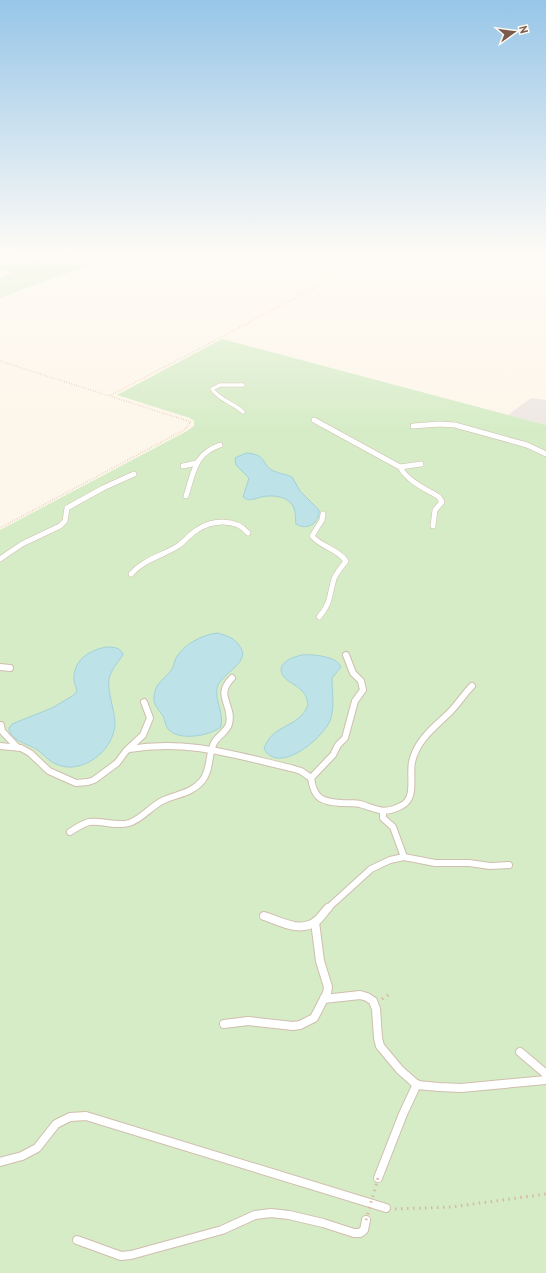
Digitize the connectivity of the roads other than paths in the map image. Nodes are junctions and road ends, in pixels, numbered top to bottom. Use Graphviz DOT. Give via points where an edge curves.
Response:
graph roads {
  1 [pos="243,385"];
  2 [pos="243,412"];
  3 [pos="314,420"];
  4 [pos="413,426"];
  5 [pos="220,445"];
  6 [pos="546,454"];
  7 [pos="196,463"];
  8 [pos="421,464"];
  9 [pos="183,466"];
  10 [pos="400,467"];
  11 [pos="134,474"];
  12 [pos="186,496"];
  13 [pos="323,514"];
  14 [pos="433,526"];
  15 [pos="248,534"];
  16 [pos="0,558"];
  17 [pos="131,574"];
  18 [pos="319,617"];
  19 [pos="346,655"];
  20 [pos="0,667"];
  21 [pos="10,668"];
  22 [pos="232,678"];
  23 [pos="472,686"];
  24 [pos="144,702"];
  25 [pos="1,725"];
  26 [pos="0,746"];
  27 [pos="17,747"];
  28 [pos="128,749"];
  29 [pos="212,749"];
  30 [pos="311,778"];
  31 [pos="383,812"];
  32 [pos="70,832"];
  33 [pos="404,857"];
  34 [pos="509,865"];
  35 [pos="264,916"];
  36 [pos="315,922"];
  37 [pos="324,999"];
  38 [pos="224,1024"];
  39 [pos="520,1052"];
  40 [pos="546,1074"];
  41 [pos="546,1080"];
  42 [pos="417,1084"];
  43 [pos="0,1162"];
  44 [pos="378,1178"];
  45 [pos="386,1208"];
  46 [pos="366,1220"];
  47 [pos="77,1240"];
  1 -- 2 [label="lane" via="220,385 212,390 236,404"];
  3 -- 10 [label="lane"];
  4 -- 6 [label="lane" via="455,425 528,445"];
  5 -- 7 [label="lane" via="203,454"];
  7 -- 9 [label="lane"];
  7 -- 12 [label="lane"];
  8 -- 10 [label="lane"];
  10 -- 14 [label="lane" via="409,478 442,500 435,510"];
  11 -- 16 [label="lane" via="67,508 65,521 60,526"];
  13 -- 18 [label="lane" via="323,520 312,536 321,545 342,555 346,561 334,578 331,596 326,609"];
  15 -- 17 [label="lane" via="233,524 217,523 202,526 179,545 141,564"];
  19 -- 30 [label="lane" via="353,673 361,681 363,690 355,701 345,738"];
  20 -- 21 [label="lane"];
  22 -- 29 [label="lane" via="224,691 229,725 214,742"];
  23 -- 31 [label="lane" via="450,712 428,731 416,749 410,774 411,794 407,801 402,806"];
  24 -- 28 [label="lane" via="150,718 146,730"];
  25 -- 27 [label="lane" via="2,731"];
  26 -- 27 [label="lane"];
  27 -- 28 [label="lane" via="30,752 49,771 79,783 90,781 111,768"];
  28 -- 29 [label="lane" via="164,744"];
  29 -- 30 [label="lane" via="286,765"];
  29 -- 32 [label="lane" via="206,775 192,790 160,802 146,814 128,823 116,825 90,822"];
  30 -- 31 [label="lane" via="312,790 323,800 360,805"];
  31 -- 33 [label="lane" via="383,818 393,827"];
  33 -- 34 [label="lane" via="435,863"];
  33 -- 36 [label="lane" via="371,869 334,901"];
  35 -- 36 [label="lane" via="297,927"];
  36 -- 37 [label="lane" via="320,961 328,987"];
  37 -- 38 [label="lane" via="314,1018 300,1025 284,1026 248,1021"];
  37 -- 42 [label="lane" via="356,995 373,1000 378,1019 380,1047"];
  39 -- 40 [label="lane"];
  41 -- 42 [label="lane" via="438,1088"];
  42 -- 44 [label="lane"];
  43 -- 45 [label="lane" via="22,1156 37,1148 56,1124 70,1117 86,1116"];
  46 -- 47 [label="lane" via="364,1230 354,1233 323,1222 289,1215 255,1215 222,1230 121,1256"];
}
